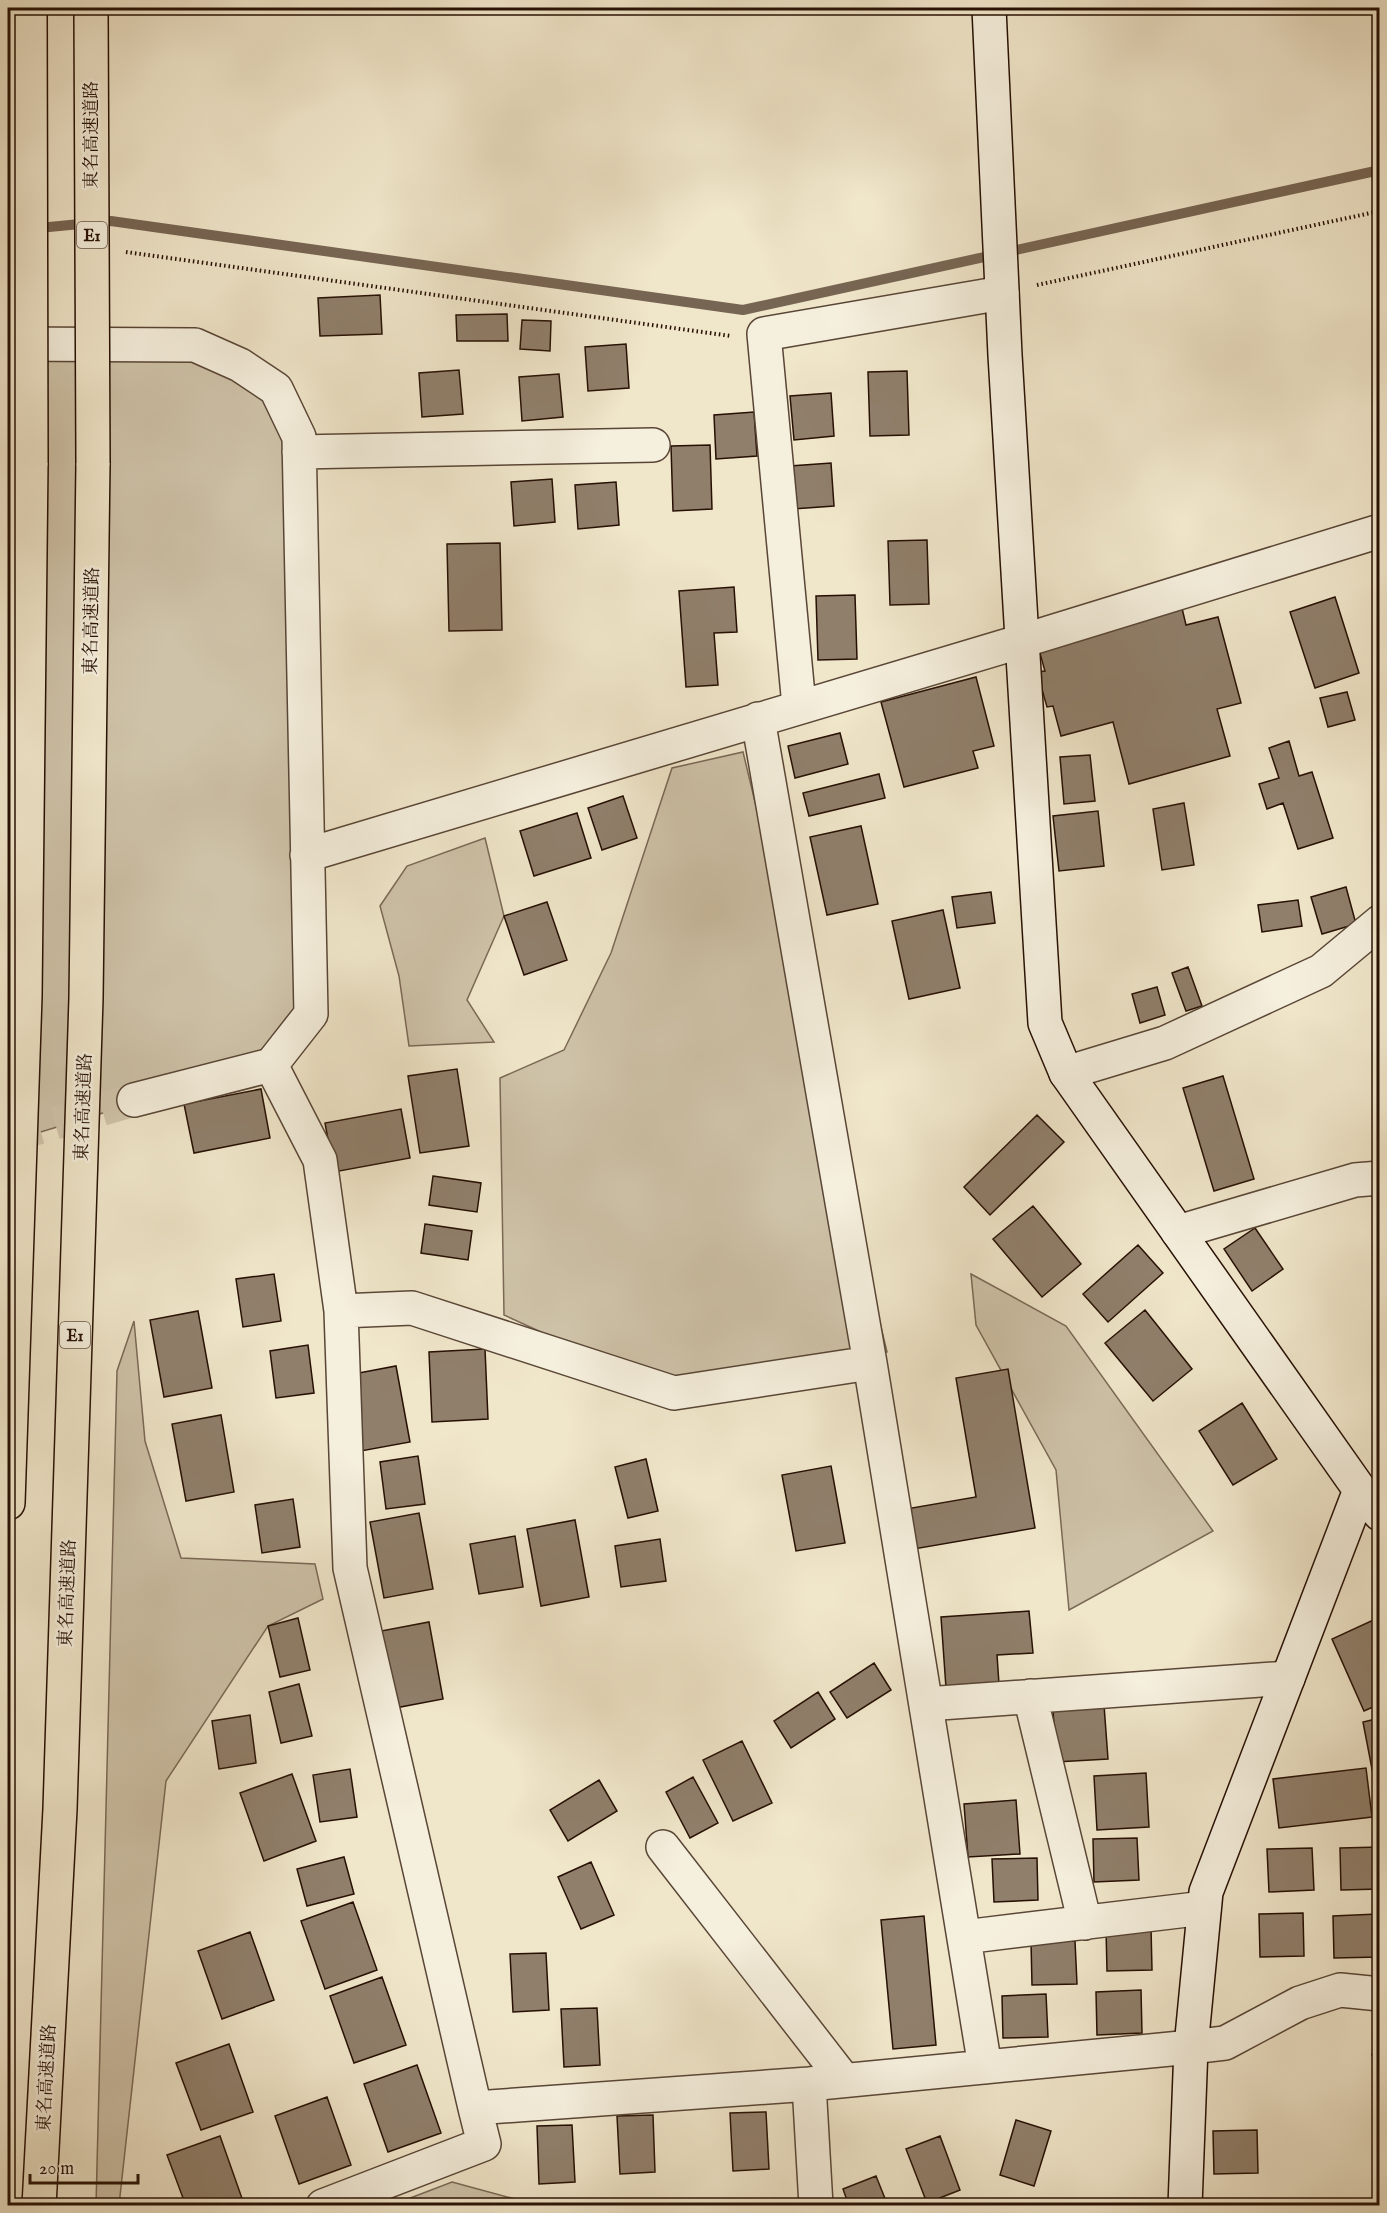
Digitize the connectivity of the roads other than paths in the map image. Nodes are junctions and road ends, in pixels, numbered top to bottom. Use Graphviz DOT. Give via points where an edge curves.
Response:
graph roads {
  1 [pos="30,8"];
  2 [pos="91,8"];
  3 [pos="989,8"];
  4 [pos="1002,286"];
  5 [pos="8,344"];
  6 [pos="653,445"];
  7 [pos="299,452"];
  8 [pos="1380,531"];
  9 [pos="1022,641"];
  10 [pos="799,706"];
  11 [pos="758,719"];
  12 [pos="307,855"];
  13 [pos="1380,922"];
  14 [pos="271,1065"];
  15 [pos="1066,1073"];
  16 [pos="134,1100"];
  17 [pos="1380,1178"];
  18 [pos="1178,1232"];
  19 [pos="341,1311"];
  20 [pos="870,1363"];
  21 [pos="1370,1502"];
  22 [pos="8,1503"];
  23 [pos="1288,1678"];
  24 [pos="1030,1696"];
  25 [pos="926,1704"];
  26 [pos="663,1847"];
  27 [pos="1204,1908"];
  28 [pos="1084,1923"];
  29 [pos="964,1937"];
  30 [pos="1380,1994"];
  31 [pos="1191,2048"];
  32 [pos="985,2067"];
  33 [pos="844,2080"];
  34 [pos="810,2084"];
  35 [pos="476,2108"];
  36 [pos="39,2205"];
  37 [pos="323,2205"];
  38 [pos="816,2205"];
  39 [pos="1185,2205"];
  1 -- 22 [label="highway, bridge" via="31,463 25,996"];
  2 -- 36 [label="highway, 東名高速道路 / E1, bridge" via="93,463 86,998 60,1809"];
  3 -- 4 [label="street"];
  4 -- 9 [label="street"];
  4 -- 10 [label="street" via="764,334"];
  5 -- 7 [label="street" via="195,345 240,365 276,389 298,437"];
  6 -- 7 [label="street"];
  7 -- 12 [label="street"];
  8 -- 9 [label="street"];
  9 -- 10 [label="street"];
  9 -- 15 [label="street" via="1045,1023"];
  10 -- 11 [label="street"];
  11 -- 12 [label="street"];
  11 -- 20 [label="street"];
  12 -- 14 [label="street" via="310,1014"];
  13 -- 15 [label="street" via="1321,971 1165,1043"];
  14 -- 16 [label="street"];
  14 -- 19 [label="street" via="320,1160"];
  15 -- 18 [label="street"];
  17 -- 18 [label="street" via="1355,1180"];
  18 -- 21 [label="street"];
  19 -- 20 [label="street" via="412,1308 674,1393"];
  19 -- 35 [label="street" via="350,1568"];
  20 -- 25 [label="street"];
  21 -- 23 [label="street"];
  23 -- 24 [label="street"];
  23 -- 27 [label="street" via="1206,1892"];
  24 -- 25 [label="street"];
  24 -- 28 [label="street"];
  25 -- 29 [label="street"];
  26 -- 33 [label="street"];
  27 -- 28 [label="street"];
  27 -- 31 [label="street"];
  28 -- 29 [label="street"];
  29 -- 32 [label="street"];
  30 -- 31 [label="street" via="1340,1990 1300,2003 1225,2043"];
  31 -- 32 [label="street"];
  31 -- 39 [label="street"];
  32 -- 33 [label="street"];
  33 -- 34 [label="street"];
  34 -- 35 [label="street"];
  34 -- 38 [label="street"];
  35 -- 37 [label="street" via="484,2144"];
}
